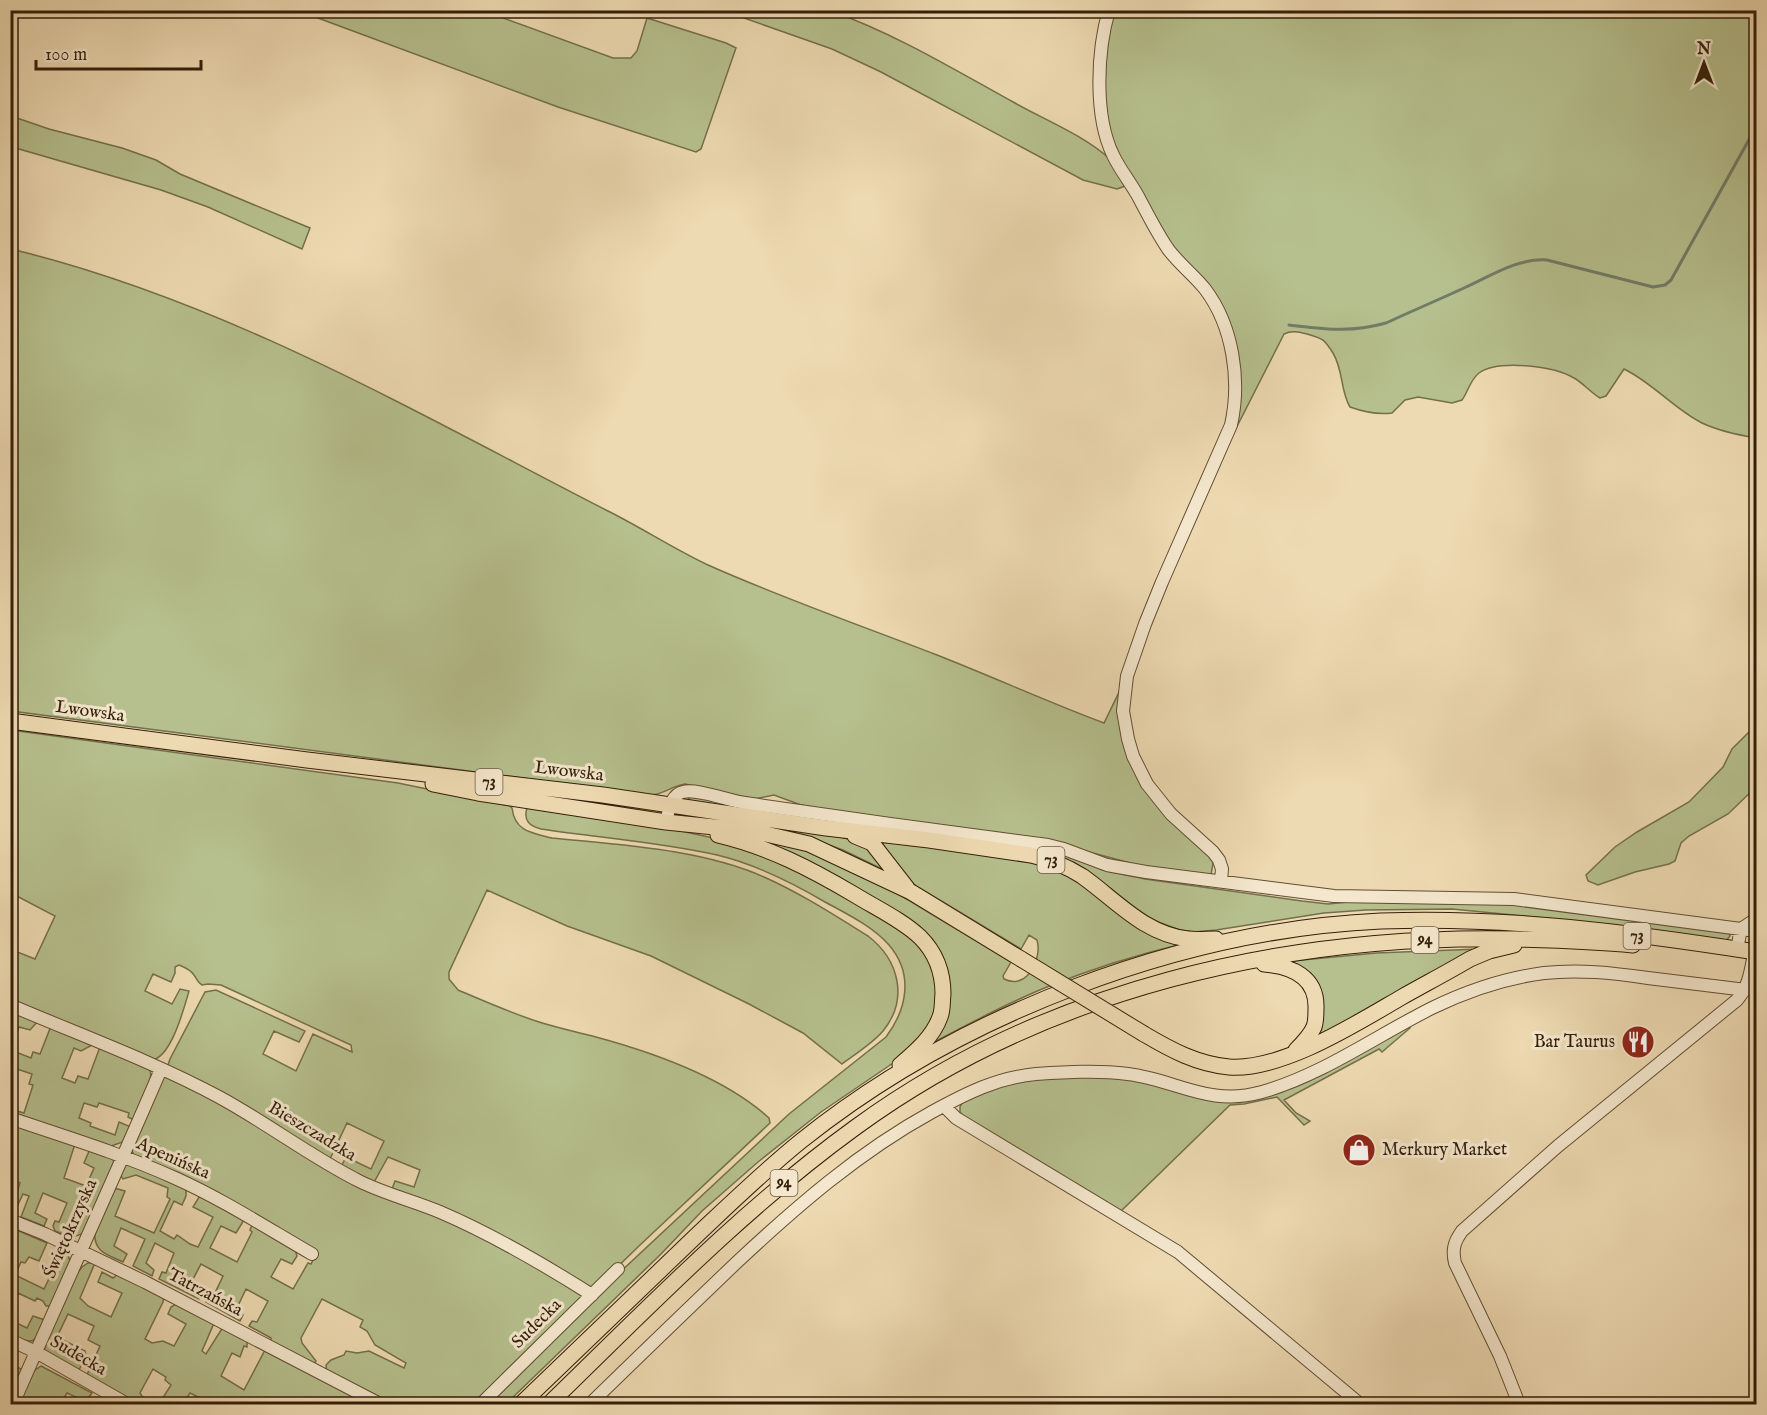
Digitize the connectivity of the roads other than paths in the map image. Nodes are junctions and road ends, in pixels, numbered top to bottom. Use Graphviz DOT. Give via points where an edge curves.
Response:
graph roads {
  1 [pos="1109,10"];
  2 [pos="10,721"];
  3 [pos="307,760"];
  4 [pos="670,805"];
  5 [pos="666,822"];
  6 [pos="826,828"];
  7 [pos="1221,881"];
  8 [pos="911,892"];
  9 [pos="1756,919"];
  10 [pos="1741,929"];
  11 [pos="1756,931"];
  12 [pos="1255,937"];
  13 [pos="1540,939"];
  14 [pos="1737,950"];
  15 [pos="1755,957"];
  16 [pos="1228,966"];
  17 [pos="1746,990"];
  18 [pos="10,1005"];
  19 [pos="1293,1053"];
  20 [pos="161,1069"];
  21 [pos="871,1090"];
  22 [pos="944,1106"];
  23 [pos="10,1118"];
  24 [pos="124,1156"];
  25 [pos="10,1220"];
  26 [pos="81,1251"];
  27 [pos="312,1254"];
  28 [pos="618,1269"];
  29 [pos="592,1295"];
  30 [pos="10,1340"];
  31 [pos="36,1352"];
  32 [pos="13,1404"];
  33 [pos="127,1404"];
  34 [pos="380,1404"];
  35 [pos="481,1404"];
  36 [pos="521,1404"];
  37 [pos="549,1404"];
  38 [pos="590,1404"];
  39 [pos="1360,1404"];
  40 [pos="1519,1404"];
  1 -- 7 [label="street" via="1100,89 1109,145 1166,247 1216,305 1235,372 1230,427 1145,624 1127,676 1123,711 1128,739 1147,784 1171,814 1213,852 1222,869"];
  2 -- 3 [label="main road, Lwowska / 73"];
  3 -- 4 [label="main road, Lwowska / 73"];
  3 -- 5 [label="main road, Lwowska / 73" via="478,793"];
  4 -- 5 [label="street"];
  4 -- 6 [label="main road, Lwowska / 73"];
  4 -- 7 [label="street" via="681,792 691,791 742,803 1048,845 1107,865"];
  5 -- 8 [label="main road, 73" via="753,831 809,844"];
  5 -- 21 [label="main road" via="748,843 810,869 901,922 934,954 943,981 940,1017 927,1039"];
  6 -- 8 [label="main road" via="873,843"];
  6 -- 12 [label="main road, 73" via="1046,859 1082,876 1156,930 1189,939"];
  7 -- 10 [label="street" via="1334,896 1514,899"];
  8 -- 19 [label="main road, 73, bridge" via="1184,1056 1214,1065 1242,1067"];
  9 -- 10 [label="street"];
  10 -- 11 [label="street"];
  10 -- 14 [label="street"];
  12 -- 14 [label="main road, 73" via="1341,924 1444,921 1569,928"];
  12 -- 21 [label="main road, 94" via="1173,956 1083,984 996,1021"];
  13 -- 15 [label="main road, 73"];
  13 -- 16 [label="main road, 94" via="1381,943"];
  13 -- 19 [label="main road, 73" via="1497,948 1470,959"];
  14 -- 15 [label="main road, 73"];
  15 -- 17 [label="street"];
  16 -- 19 [label="main road" via="1283,966 1305,977 1316,998 1316,1010 1313,1028"];
  16 -- 37 [label="main road, 94" via="1064,1013 961,1061 892,1101 775,1191"];
  17 -- 22 [label="street" via="1615,973 1543,973 1459,996 1301,1078 1258,1093 1211,1096 1150,1078 1107,1072 1036,1074 989,1083"];
  17 -- 40 [label="street" via="1558,1146 1457,1238 1455,1263"];
  18 -- 20 [label="street, Bieszczadzka"];
  20 -- 24 [label="street, Świętokrzyska"];
  20 -- 29 [label="street, Bieszczadzka" via="227,1102 333,1168 478,1229"];
  21 -- 36 [label="main road, 94" via="801,1141 730,1204"];
  22 -- 38 [label="street" via="889,1137 827,1182"];
  22 -- 39 [label="street" via="956,1118 1178,1252"];
  23 -- 24 [label="street, Apenińska"];
  24 -- 26 [label="street, Świętokrzyska"];
  24 -- 27 [label="street, Apenińska" via="208,1195"];
  25 -- 26 [label="street, Tatrzańska"];
  26 -- 31 [label="street, Świętokrzyska"];
  26 -- 34 [label="street, Tatrzańska"];
  28 -- 29 [label="street, Sudecka"];
  29 -- 35 [label="street, Sudecka"];
  30 -- 31 [label="street, Sudecka"];
  31 -- 32 [label="street, Świętokrzyska"];
  31 -- 33 [label="street, Sudecka"];
}
